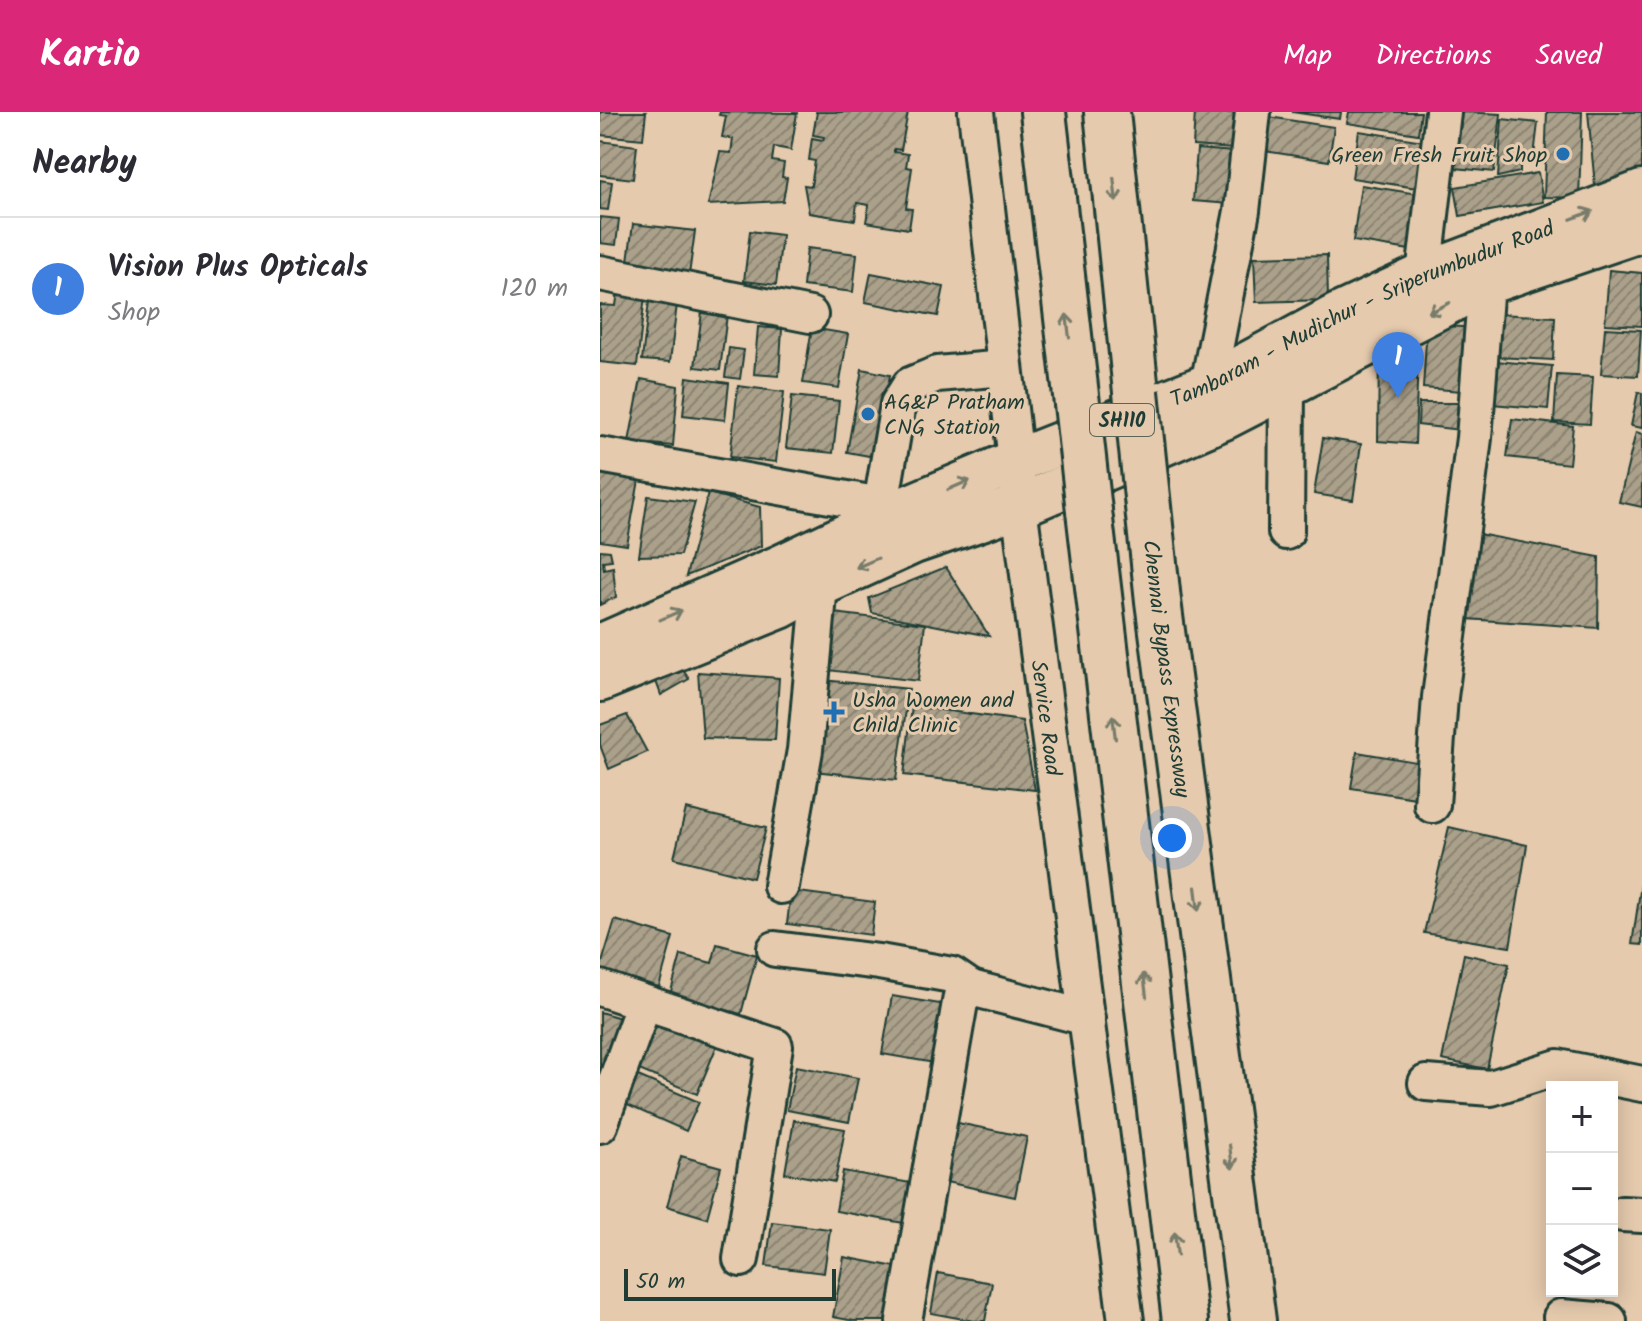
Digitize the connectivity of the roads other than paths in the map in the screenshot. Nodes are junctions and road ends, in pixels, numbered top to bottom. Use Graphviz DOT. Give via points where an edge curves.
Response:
graph roads {
  1 [pos="976,112"];
  2 [pos="1043,112"];
  3 [pos="1107,112"];
  4 [pos="1253,112"];
  5 [pos="1443,112"];
  6 [pos="1642,192"];
  7 [pos="1642,230"];
  8 [pos="600,273"];
  9 [pos="1424,275"];
  10 [pos="1486,283"];
  11 [pos="810,315"];
  12 [pos="1005,368"];
  13 [pos="1208,385"];
  14 [pos="1287,385"];
  15 [pos="600,455"];
  16 [pos="1016,461"];
  17 [pos="1019,506"];
  18 [pos="898,519"];
  19 [pos="1286,532"];
  20 [pos="817,568"];
  21 [pos="600,646"];
  22 [pos="600,680"];
  23 [pos="1432,805"];
  24 [pos="781,886"];
  25 [pos="775,949"];
  26 [pos="600,988"];
  27 [pos="971,988"];
  28 [pos="644,1003"];
  29 [pos="1087,1018"];
  30 [pos="1426,1083"];
  31 [pos="1642,1084"];
  32 [pos="600,1125"];
  33 [pos="741,1259"];
  34 [pos="1561,1317"];
  35 [pos="904,1321"];
  36 [pos="1126,1321"];
  37 [pos="1185,1321"];
  38 [pos="1253,1321"];
  39 [pos="1609,1321"];
  1 -- 12 [label="street, Service Road"];
  37 -- 2 [label="highway, one-way, bridge"];
  3 -- 38 [label="highway, Chennai Bypass Expressway, one-way, bridge" via="1162,633"];
  4 -- 13 [label="street" via="1242,211"];
  5 -- 9 [label="street"];
  9 -- 6 [label="main road, Tambaram - Mudichur - Sriperumbudur Road / SH110, one-way"];
  7 -- 10 [label="main road, Tambaram - Mudichur - Sriperumbudur Road / SH110"];
  8 -- 11 [label="street"];
  9 -- 13 [label="main road, Tambaram - Mudichur - Sriperumbudur Road / SH110"];
  10 -- 14 [label="main road, Tambaram - Mudichur - Sriperumbudur Road / SH110, one-way"];
  10 -- 23 [label="street" via="1474,438 1440,697"];
  12 -- 16 [label="street, Service Road"];
  12 -- 18 [label="street" via="937,374 910,385 898,404"];
  13 -- 16 [label="main road, Tambaram - Mudichur - Sriperumbudur Road / SH110"];
  14 -- 17 [label="main road, Tambaram - Mudichur - Sriperumbudur Road / SH110" via="1224,418"];
  14 -- 19 [label="street"];
  15 -- 18 [label="street"];
  16 -- 17 [label="street, Service Road"];
  18 -- 16 [label="main road, Tambaram - Mudichur - Sriperumbudur Road / SH110, one-way"];
  17 -- 18 [label="main road, Tambaram - Mudichur - Sriperumbudur Road / SH110"];
  17 -- 29 [label="street, Service Road"];
  18 -- 20 [label="main road, Tambaram - Mudichur - Sriperumbudur Road / SH110"];
  21 -- 20 [label="main road, Tambaram - Mudichur - Sriperumbudur Road / SH110, one-way"];
  20 -- 22 [label="main road, Tambaram - Mudichur - Sriperumbudur Road / SH110" via="780,607"];
  20 -- 24 [label="street" via="805,750"];
  25 -- 27 [label="street" via="952,975"];
  26 -- 28 [label="street"];
  27 -- 29 [label="street"];
  27 -- 35 [label="street" via="962,991"];
  28 -- 32 [label="street"];
  28 -- 33 [label="street" via="775,1046"];
  29 -- 36 [label="street, Service Road"];
  30 -- 31 [label="street" via="1491,1088 1558,1067"];
  34 -- 39 [label="street"];
}
